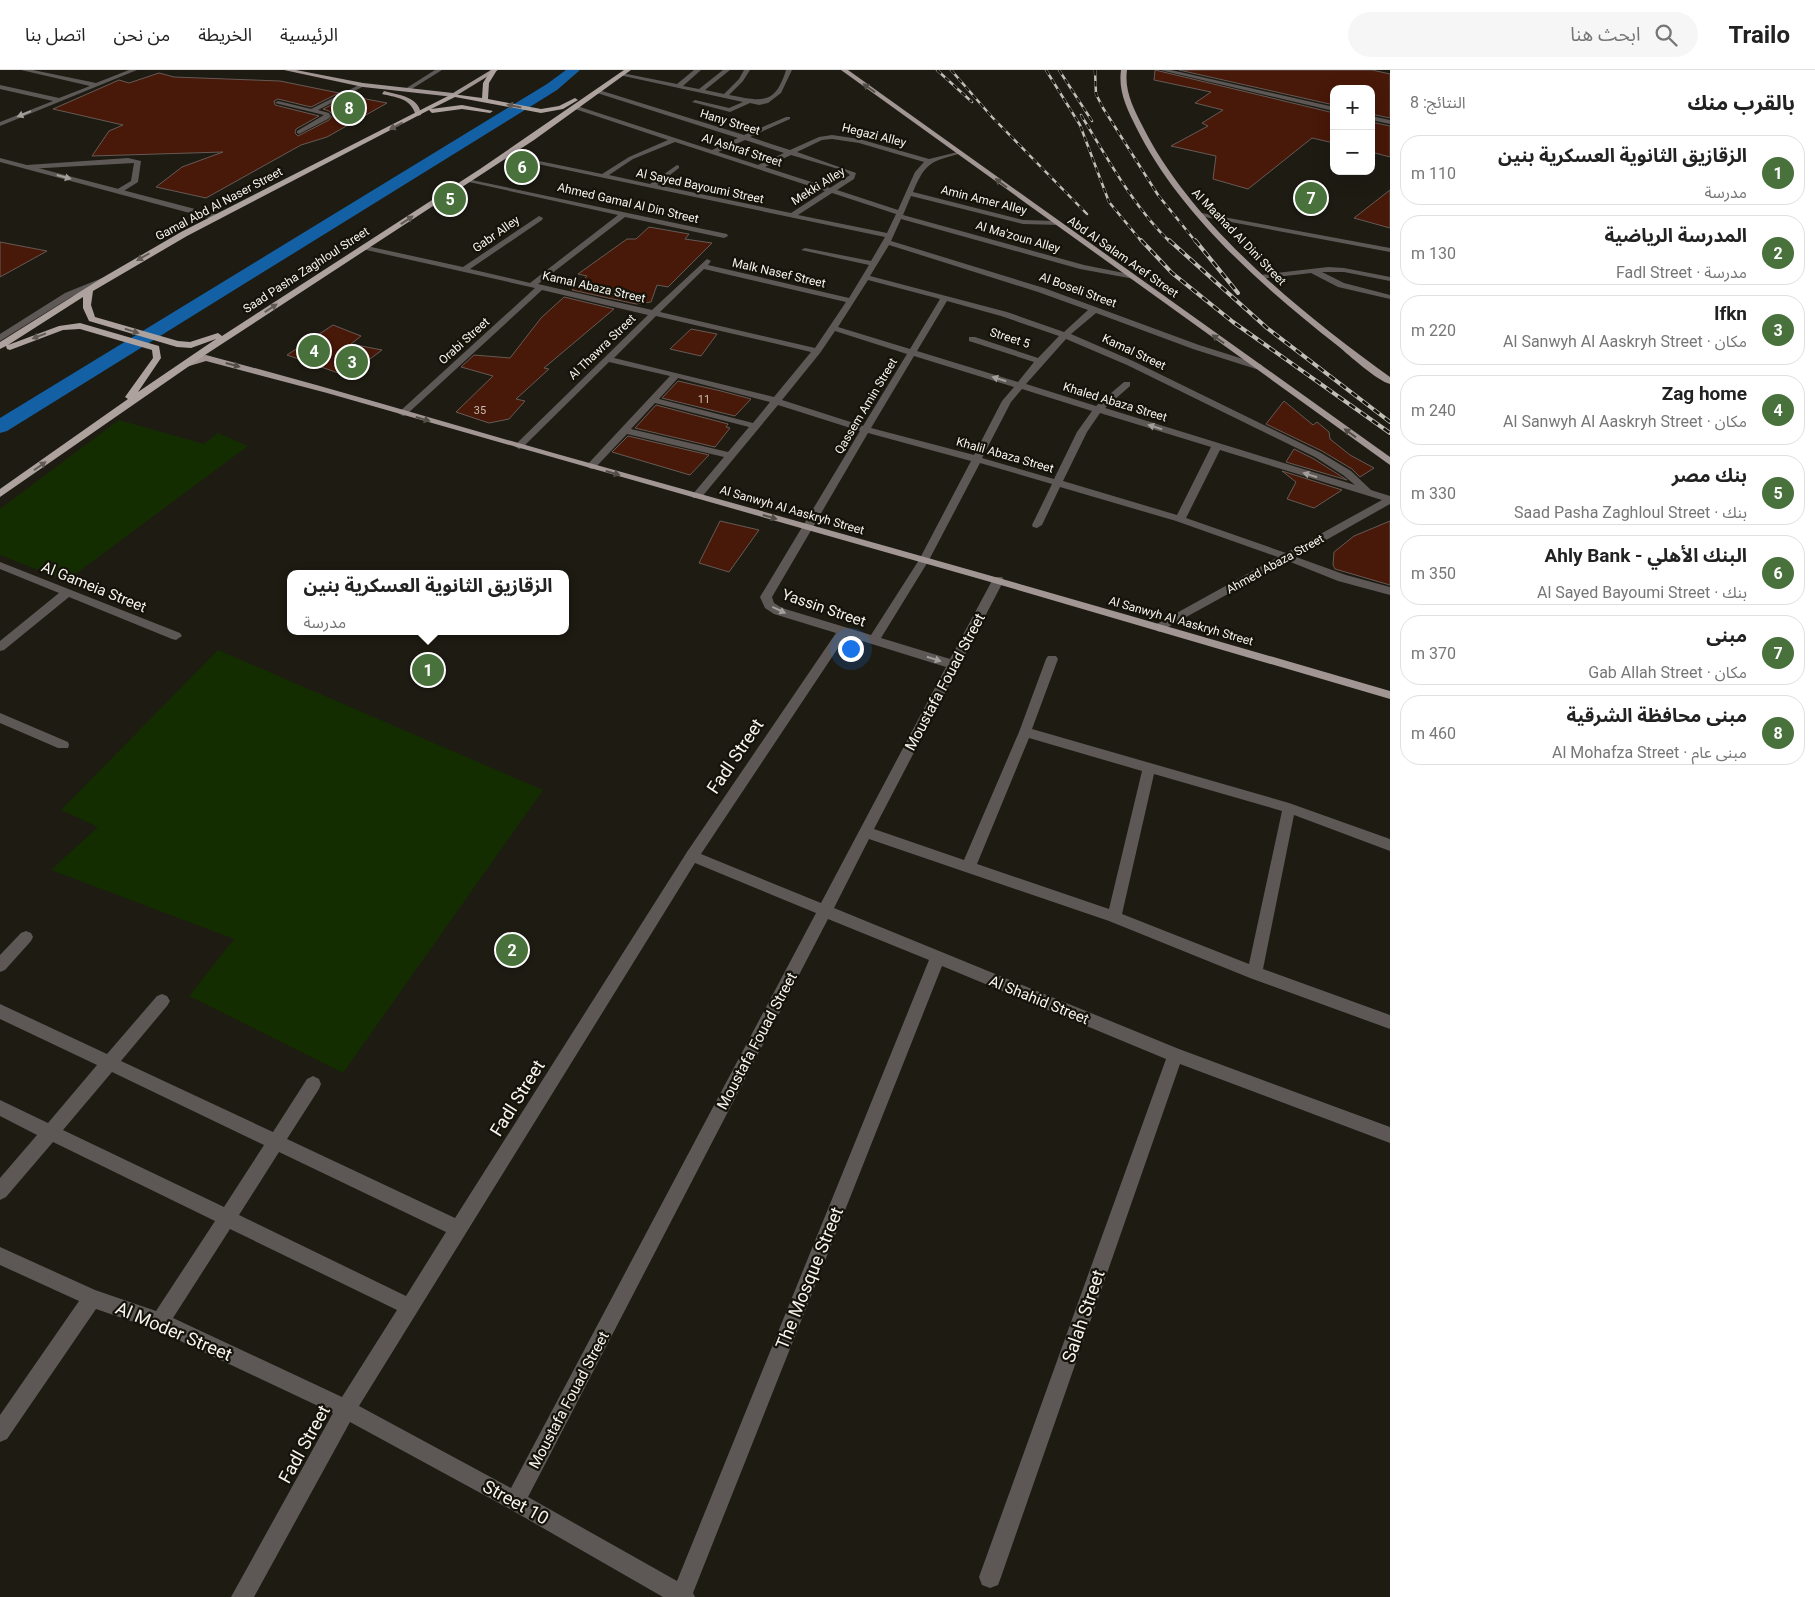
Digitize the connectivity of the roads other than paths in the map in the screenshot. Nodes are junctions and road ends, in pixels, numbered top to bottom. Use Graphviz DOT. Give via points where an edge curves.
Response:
graph roads {
  1 [pos="24,70"];
  2 [pos="134,70"];
  3 [pos="287,70"];
  4 [pos="439,70"];
  5 [pos="494,70"];
  6 [pos="698,70"];
  7 [pos="727,70"];
  8 [pos="747,70"];
  9 [pos="789,70"];
  10 [pos="844,70"];
  11 [pos="1124,70"];
  12 [pos="1163,70"];
  13 [pos="305,71"];
  14 [pos="622,72"];
  15 [pos="1210,74"];
  16 [pos="1201,78"];
  17 [pos="96,85"];
  18 [pos="362,85"];
  19 [pos="680,86"];
  20 [pos="0,87"];
  21 [pos="408,89"];
  22 [pos="700,91"];
  23 [pos="599,92"];
  24 [pos="454,94"];
  25 [pos="724,96"];
  26 [pos="59,100"];
  27 [pos="486,100"];
  28 [pos="749,101"];
  29 [pos="695,102"];
  30 [pos="278,103"];
  31 [pos="575,104"];
  32 [pos="1330,108"];
  33 [pos="313,110"];
  34 [pos="730,110"];
  35 [pos="542,111"];
  36 [pos="500,112"];
  37 [pos="740,113"];
  38 [pos="418,115"];
  39 [pos="0,118"];
  40 [pos="788,118"];
  41 [pos="1375,119"];
  42 [pos="9,120"];
  43 [pos="1390,122"];
  44 [pos="0,124"];
  45 [pos="541,125"];
  46 [pos="299,132"];
  47 [pos="744,138"];
  48 [pos="674,140"];
  49 [pos="712,152"];
  50 [pos="790,152"];
  51 [pos="960,152"];
  52 [pos="506,156"];
  53 [pos="0,160"];
  54 [pos="929,161"];
  55 [pos="27,167"];
  56 [pos="677,167"];
  57 [pos="759,167"];
  58 [pos="854,174"];
  59 [pos="602,176"];
  60 [pos="468,180"];
  61 [pos="650,187"];
  62 [pos="831,191"];
  63 [pos="119,192"];
  64 [pos="909,193"];
  65 [pos="624,214"];
  66 [pos="899,214"];
  67 [pos="1199,214"];
  68 [pos="792,216"];
  69 [pos="215,217"];
  70 [pos="539,218"];
  71 [pos="1056,223"];
  72 [pos="724,236"];
  73 [pos="888,239"];
  74 [pos="365,247"];
  75 [pos="805,250"];
  76 [pos="1390,250"];
  77 [pos="705,264"];
  78 [pos="874,264"];
  79 [pos="465,269"];
  80 [pos="1313,270"];
  81 [pos="866,277"];
  82 [pos="1131,277"];
  83 [pos="1260,277"];
  84 [pos="1390,279"];
  85 [pos="105,280"];
  86 [pos="537,286"];
  87 [pos="89,290"];
  88 [pos="945,297"];
  89 [pos="1390,297"];
  90 [pos="851,301"];
  91 [pos="1095,310"];
  92 [pos="654,314"];
  93 [pos="833,328"];
  94 [pos="235,331"];
  95 [pos="1065,335"];
  96 [pos="0,338"];
  97 [pos="972,338"];
  98 [pos="0,346"];
  99 [pos="0,351"];
  100 [pos="817,351"];
  101 [pos="912,353"];
  102 [pos="608,359"];
  103 [pos="1040,361"];
  104 [pos="186,364"];
  105 [pos="1259,368"];
  106 [pos="676,375"];
  107 [pos="1390,381"];
  108 [pos="1126,384"];
  109 [pos="1018,385"];
  110 [pos="653,400"];
  111 [pos="776,400"];
  112 [pos="123,407"];
  113 [pos="1097,410"];
  114 [pos="403,413"];
  115 [pos="755,426"];
  116 [pos="624,430"];
  117 [pos="866,430"];
  118 [pos="519,446"];
  119 [pos="1217,446"];
  120 [pos="730,456"];
  121 [pos="976,459"];
  122 [pos="1390,462"];
  123 [pos="590,466"];
  124 [pos="1056,483"];
  125 [pos="0,494"];
  126 [pos="1372,494"];
  127 [pos="697,496"];
  128 [pos="1390,500"];
  129 [pos="1180,519"];
  130 [pos="1037,525"];
  131 [pos="807,528"];
  132 [pos="1287,557"];
  133 [pos="924,560"];
  134 [pos="0,565"];
  135 [pos="998,580"];
  136 [pos="1390,591"];
  137 [pos="68,592"];
  138 [pos="1159,628"];
  139 [pos="843,631"];
  140 [pos="176,636"];
  141 [pos="873,641"];
  142 [pos="0,646"];
  143 [pos="1052,659"];
  144 [pos="955,665"];
  145 [pos="1390,695"];
  146 [pos="0,718"];
  147 [pos="1025,732"];
  148 [pos="64,745"];
  149 [pos="1149,768"];
  150 [pos="1289,808"];
  151 [pos="866,832"];
  152 [pos="1390,845"];
  153 [pos="692,856"];
  154 [pos="969,866"];
  155 [pos="825,911"];
  156 [pos="1114,917"];
  157 [pos="26,937"];
  158 [pos="937,958"];
  159 [pos="0,965"];
  160 [pos="1255,973"];
  161 [pos="162,1001"];
  162 [pos="0,1011"];
  163 [pos="1390,1022"];
  164 [pos="1176,1055"];
  165 [pos="109,1062"];
  166 [pos="313,1084"];
  167 [pos="0,1108"];
  168 [pos="50,1132"];
  169 [pos="1390,1135"];
  170 [pos="276,1142"];
  171 [pos="0,1191"];
  172 [pos="227,1218"];
  173 [pos="459,1229"];
  174 [pos="0,1256"];
  175 [pos="92,1298"];
  176 [pos="410,1307"];
  177 [pos="160,1322"];
  178 [pos="346,1409"];
  179 [pos="0,1432"];
  180 [pos="515,1501"];
  181 [pos="990,1577"];
  182 [pos="242,1597"];
  183 [pos="682,1597"];
  1 -- 17 [label="street"];
  2 -- 17 [label="street"];
  3 -- 13 [label="main road"];
  4 -- 21 [label="street"];
  5 -- 24 [label="main road"];
  5 -- 27 [label="highway" via="486,83"];
  6 -- 19 [label="street"];
  7 -- 22 [label="street"];
  8 -- 25 [label="street"];
  9 -- 28 [label="street" via="788,83 777,94 766,102"];
  51 -- 10 [label="main road, Abd Al Salam Aref Street, one-way"];
  11 -- 67 [label="main road, Al Maahad Al Dini Street" via="1124,92 1140,128 1161,165"];
  12 -- 16 [label="street"];
  13 -- 18 [label="main road"];
  14 -- 19 [label="street"];
  14 -- 23 [label="highway, Saad Pasha Zaghloul Street"];
  14 -- 31 [label="highway, Saad Pasha Zaghloul Street"];
  15 -- 16 [label="lane"];
  16 -- 32 [label="street"];
  17 -- 26 [label="street"];
  18 -- 21 [label="main road"];
  18 -- 33 [label="street"];
  18 -- 38 [label="main road" via="413,102"];
  19 -- 22 [label="street"];
  20 -- 26 [label="street"];
  21 -- 24 [label="main road"];
  22 -- 25 [label="street"];
  23 -- 31 [label="highway, Saad Pasha Zaghloul Street"];
  23 -- 47 [label="street, Hany Street"];
  24 -- 27 [label="highway"];
  24 -- 38 [label="highway, Gamal Abd Al Naser Street"];
  25 -- 28 [label="street"];
  26 -- 42 [label="street, one-way"];
  35 -- 27 [label="highway, one-way"];
  28 -- 34 [label="street"];
  29 -- 34 [label="street"];
  30 -- 33 [label="street"];
  31 -- 35 [label="highway"];
  31 -- 45 [label="highway, Saad Pasha Zaghloul Street"];
  31 -- 48 [label="street, Al Ashraf Street"];
  33 -- 46 [label="street" via="328,116"];
  34 -- 37 [label="street"];
  35 -- 45 [label="highway"];
  36 -- 38 [label="highway" via="474,108 445,109"];
  38 -- 69 [label="highway, Gamal Abd Al Naser Street, one-way"];
  39 -- 42 [label="street"];
  40 -- 47 [label="street"];
  41 -- 43 [label="street"];
  42 -- 44 [label="street"];
  45 -- 52 [label="highway, Saad Pasha Zaghloul Street"];
  47 -- 49 [label="street"];
  47 -- 50 [label="street, Hany Street"];
  48 -- 49 [label="street, Al Ashraf Street"];
  48 -- 59 [label="street" via="631,158"];
  49 -- 57 [label="street, Al Ashraf Street"];
  50 -- 54 [label="street, Hegazi Alley" via="829,137 846,138"];
  50 -- 57 [label="street, Hegazi Alley"];
  50 -- 58 [label="street, Hany Street"];
  51 -- 54 [label="street"];
  71 -- 51 [label="main road, Abd Al Salam Aref Street, one-way"];
  52 -- 59 [label="street, Al Sayed Bayoumi Street"];
  52 -- 60 [label="highway, Saad Pasha Zaghloul Street"];
  53 -- 55 [label="street"];
  54 -- 64 [label="street" via="918,172"];
  55 -- 63 [label="street, one-way"];
  55 -- 63 [label="street" via="138,161 134,182"];
  56 -- 61 [label="street"];
  57 -- 62 [label="street, Al Ashraf Street"];
  58 -- 62 [label="street, Mekki Alley"];
  59 -- 61 [label="street, Al Sayed Bayoumi Street"];
  60 -- 65 [label="street, Ahmed Gamal Al Din Street"];
  74 -- 60 [label="highway, Saad Pasha Zaghloul Street, one-way"];
  61 -- 68 [label="street, Al Sayed Bayoumi Street"];
  62 -- 66 [label="street, Al Ashraf Street"];
  62 -- 68 [label="street, Mekki Alley"];
  63 -- 69 [label="street"];
  64 -- 66 [label="street"];
  64 -- 71 [label="street, Amin Amer Alley" via="1023,222"];
  65 -- 72 [label="street, Ahmed Gamal Al Din Street"];
  65 -- 86 [label="street, Orabi Street"];
  66 -- 73 [label="street"];
  66 -- 82 [label="street, Al Ma'zoun Alley" via="1084,268"];
  67 -- 76 [label="street"];
  67 -- 83 [label="main road, Al Maahad Al Dini Street"];
  68 -- 73 [label="street, Al Sayed Bayoumi Street"];
  69 -- 85 [label="highway, Gamal Abd Al Naser Street, one-way"];
  70 -- 79 [label="street, Gabr Alley"];
  71 -- 82 [label="main road, Abd Al Salam Aref Street"];
  73 -- 78 [label="street"];
  73 -- 91 [label="street, Al Boseli Street"];
  74 -- 79 [label="street, Kamal Abaza Street"];
  94 -- 74 [label="highway, Saad Pasha Zaghloul Street, one-way"];
  75 -- 78 [label="street"];
  77 -- 90 [label="street, Malk Nasef Street"];
  77 -- 92 [label="street, Al Thawra Street"];
  78 -- 81 [label="street"];
  79 -- 86 [label="street, Kamal Abaza Street"];
  80 -- 83 [label="street"];
  80 -- 84 [label="street" via="1344,270"];
  80 -- 89 [label="street" via="1341,285"];
  81 -- 88 [label="street, Kamal Street"];
  81 -- 90 [label="street"];
  105 -- 82 [label="main road, Abd Al Salam Aref Street, one-way"];
  83 -- 107 [label="main road, Al Maahad Al Dini Street"];
  85 -- 87 [label="highway, Gamal Abd Al Naser Street"];
  85 -- 96 [label="street" via="68,295"];
  86 -- 92 [label="street, Kamal Abaza Street"];
  86 -- 114 [label="street, Orabi Street"];
  87 -- 94 [label="highway, one-way" via="86,302 92,319 172,343 191,345"];
  87 -- 98 [label="highway, Gamal Abd Al Naser Street"];
  88 -- 95 [label="street, Kamal Street"];
  88 -- 101 [label="street, Qassem Amin Street"];
  90 -- 93 [label="street"];
  91 -- 95 [label="street"];
  91 -- 105 [label="street, Al Boseli Street"];
  92 -- 100 [label="street, Kamal Abaza Street"];
  92 -- 102 [label="street, Al Thawra Street"];
  93 -- 100 [label="street"];
  93 -- 101 [label="street, Khaled Abaza Street"];
  94 -- 104 [label="highway, Saad Pasha Zaghloul Street"];
  95 -- 103 [label="street"];
  95 -- 126 [label="street, Kamal Street" via="1318,455"];
  97 -- 103 [label="street, Street 5"];
  112 -- 99 [label="highway, one-way" via="157,358 156,348 80,326 62,328"];
  100 -- 111 [label="street"];
  109 -- 101 [label="street, Khaled Abaza Street, one-way"];
  101 -- 117 [label="street, Qassem Amin Street"];
  102 -- 106 [label="street, Khalil Abaza Street"];
  102 -- 118 [label="street, Al Thawra Street"];
  103 -- 109 [label="street"];
  104 -- 112 [label="highway, Saad Pasha Zaghloul Street"];
  104 -- 114 [label="main road, Al Sanwyh Al Aaskryh Street, one-way" via="199,358 209,359"];
  122 -- 105 [label="main road, Abd Al Salam Aref Street, one-way"];
  106 -- 110 [label="street"];
  106 -- 111 [label="street, Khalil Abaza Street"];
  108 -- 113 [label="street"];
  109 -- 113 [label="street, Khaled Abaza Street"];
  109 -- 121 [label="street"];
  110 -- 115 [label="street"];
  110 -- 116 [label="street"];
  111 -- 115 [label="street"];
  111 -- 117 [label="street, Khalil Abaza Street"];
  125 -- 112 [label="highway, Saad Pasha Zaghloul Street, one-way"];
  119 -- 113 [label="street, Khaled Abaza Street, one-way"];
  113 -- 124 [label="street"];
  114 -- 118 [label="main road, Al Sanwyh Al Aaskryh Street, one-way"];
  115 -- 120 [label="street"];
  116 -- 120 [label="street"];
  116 -- 123 [label="street"];
  117 -- 121 [label="street, Khalil Abaza Street"];
  117 -- 131 [label="street, Qassem Amin Street"];
  118 -- 123 [label="main road, Al Sanwyh Al Aaskryh Street"];
  126 -- 119 [label="street, Khaled Abaza Street, one-way"];
  119 -- 129 [label="street"];
  120 -- 127 [label="street"];
  121 -- 124 [label="street, Khalil Abaza Street"];
  121 -- 133 [label="street"];
  123 -- 127 [label="main road, Al Sanwyh Al Aaskryh Street, one-way"];
  124 -- 129 [label="street, Khalil Abaza Street"];
  124 -- 130 [label="street"];
  126 -- 128 [label="street, Khaled Abaza Street"];
  127 -- 131 [label="main road, Al Sanwyh Al Aaskryh Street, one-way"];
  128 -- 132 [label="street, Ahmed Abaza Street"];
  129 -- 132 [label="street, Khalil Abaza Street"];
  131 -- 133 [label="main road, Al Sanwyh Al Aaskryh Street"];
  131 -- 139 [label="street, Yassin Street, one-way" via="766,597 769,605 778,611"];
  132 -- 136 [label="street, Khalil Abaza Street" via="1342,578"];
  132 -- 138 [label="street, Ahmed Abaza Street"];
  133 -- 135 [label="main road, Al Sanwyh Al Aaskryh Street"];
  133 -- 141 [label="street"];
  134 -- 137 [label="street, Al Gameia Street"];
  135 -- 138 [label="main road, Al Sanwyh Al Aaskryh Street"];
  135 -- 144 [label="street, Moustafa Fouad Street"];
  137 -- 140 [label="street, Al Gameia Street"];
  137 -- 142 [label="street"];
  138 -- 145 [label="main road, Al Sanwyh Al Aaskryh Street"];
  139 -- 141 [label="street, Yassin Street"];
  139 -- 153 [label="street, Fadl Street"];
  141 -- 144 [label="street, Yassin Street, one-way"];
  143 -- 147 [label="street"];
  144 -- 151 [label="street, Moustafa Fouad Street"];
  146 -- 148 [label="street"];
  147 -- 149 [label="street"];
  147 -- 154 [label="street"];
  149 -- 150 [label="street"];
  149 -- 156 [label="street"];
  150 -- 152 [label="street"];
  150 -- 160 [label="street"];
  151 -- 154 [label="street"];
  151 -- 155 [label="street, Moustafa Fouad Street"];
  153 -- 155 [label="street, Al Shahid Street"];
  153 -- 173 [label="street, Fadl Street"];
  154 -- 156 [label="street"];
  155 -- 158 [label="street, Al Shahid Street"];
  155 -- 180 [label="street, Moustafa Fouad Street"];
  156 -- 160 [label="street"];
  157 -- 159 [label="street"];
  158 -- 164 [label="street, Al Shahid Street"];
  158 -- 183 [label="street, The Mosque Street"];
  160 -- 163 [label="street"];
  161 -- 165 [label="street"];
  162 -- 165 [label="street"];
  164 -- 169 [label="street, Al Shahid Street"];
  164 -- 181 [label="street, Salah Street"];
  165 -- 168 [label="street"];
  165 -- 170 [label="street"];
  166 -- 170 [label="street"];
  167 -- 168 [label="street"];
  168 -- 171 [label="street"];
  168 -- 172 [label="street"];
  170 -- 172 [label="street"];
  170 -- 173 [label="street"];
  172 -- 176 [label="street"];
  172 -- 177 [label="street"];
  173 -- 176 [label="street, Fadl Street"];
  174 -- 175 [label="street, Al Moder Street"];
  175 -- 177 [label="street, Al Moder Street"];
  175 -- 179 [label="street"];
  176 -- 178 [label="street, Fadl Street"];
  177 -- 178 [label="street, Al Moder Street"];
  178 -- 180 [label="street, Street 10"];
  178 -- 182 [label="street, Fadl Street"];
  180 -- 183 [label="street, Street 10"];
}
